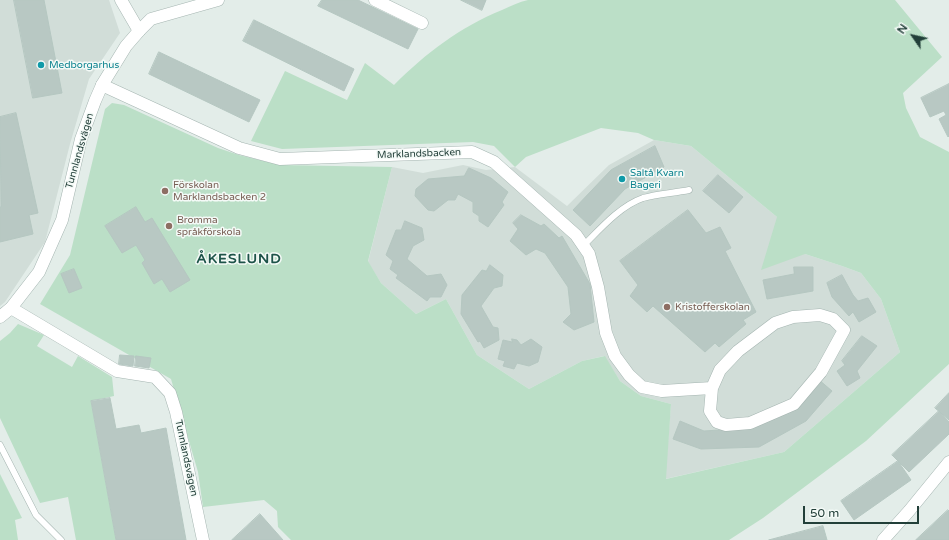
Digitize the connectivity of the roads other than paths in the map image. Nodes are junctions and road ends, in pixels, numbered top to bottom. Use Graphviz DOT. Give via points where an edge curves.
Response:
graph roads {
  1 [pos="121,0"];
  2 [pos="218,0"];
  3 [pos="375,0"];
  4 [pos="422,23"];
  5 [pos="139,31"];
  6 [pos="102,85"];
  7 [pos="688,190"];
  8 [pos="583,246"];
  9 [pos="11,308"];
  10 [pos="0,316"];
  11 [pos="712,388"];
  12 [pos="0,445"];
  13 [pos="949,462"];
  14 [pos="61,540"];
  15 [pos="203,540"];
  16 [pos="883,540"];
  1 -- 5 [label="street"];
  2 -- 5 [label="street, Tunnlandsvägen" via="151,19"];
  3 -- 4 [label="street"];
  5 -- 6 [label="street, Tunnlandsvägen" via="126,46"];
  6 -- 8 [label="street, Marklandsbacken" via="239,148 280,159 472,152 494,162 576,235"];
  6 -- 9 [label="street, Tunnlandsvägen" via="81,139 62,220 39,272"];
  7 -- 8 [label="lane" via="643,198 604,225"];
  8 -- 11 [label="street, Marklandsbacken" via="589,254 598,287 606,333 615,356 629,375 642,387 662,391"];
  9 -- 10 [label="street, Tunnlandsvägen"];
  9 -- 15 [label="street, Tunnlandsvägen" via="117,371 155,377 170,393"];
  11 -- 11 [label="street" via="720,370 738,350 775,323 793,317 820,315 833,319 844,330 821,372 794,404 750,424 717,422 710,411"];
  12 -- 14 [label="lane" via="36,515"];
  13 -- 16 [label="street"];
}
